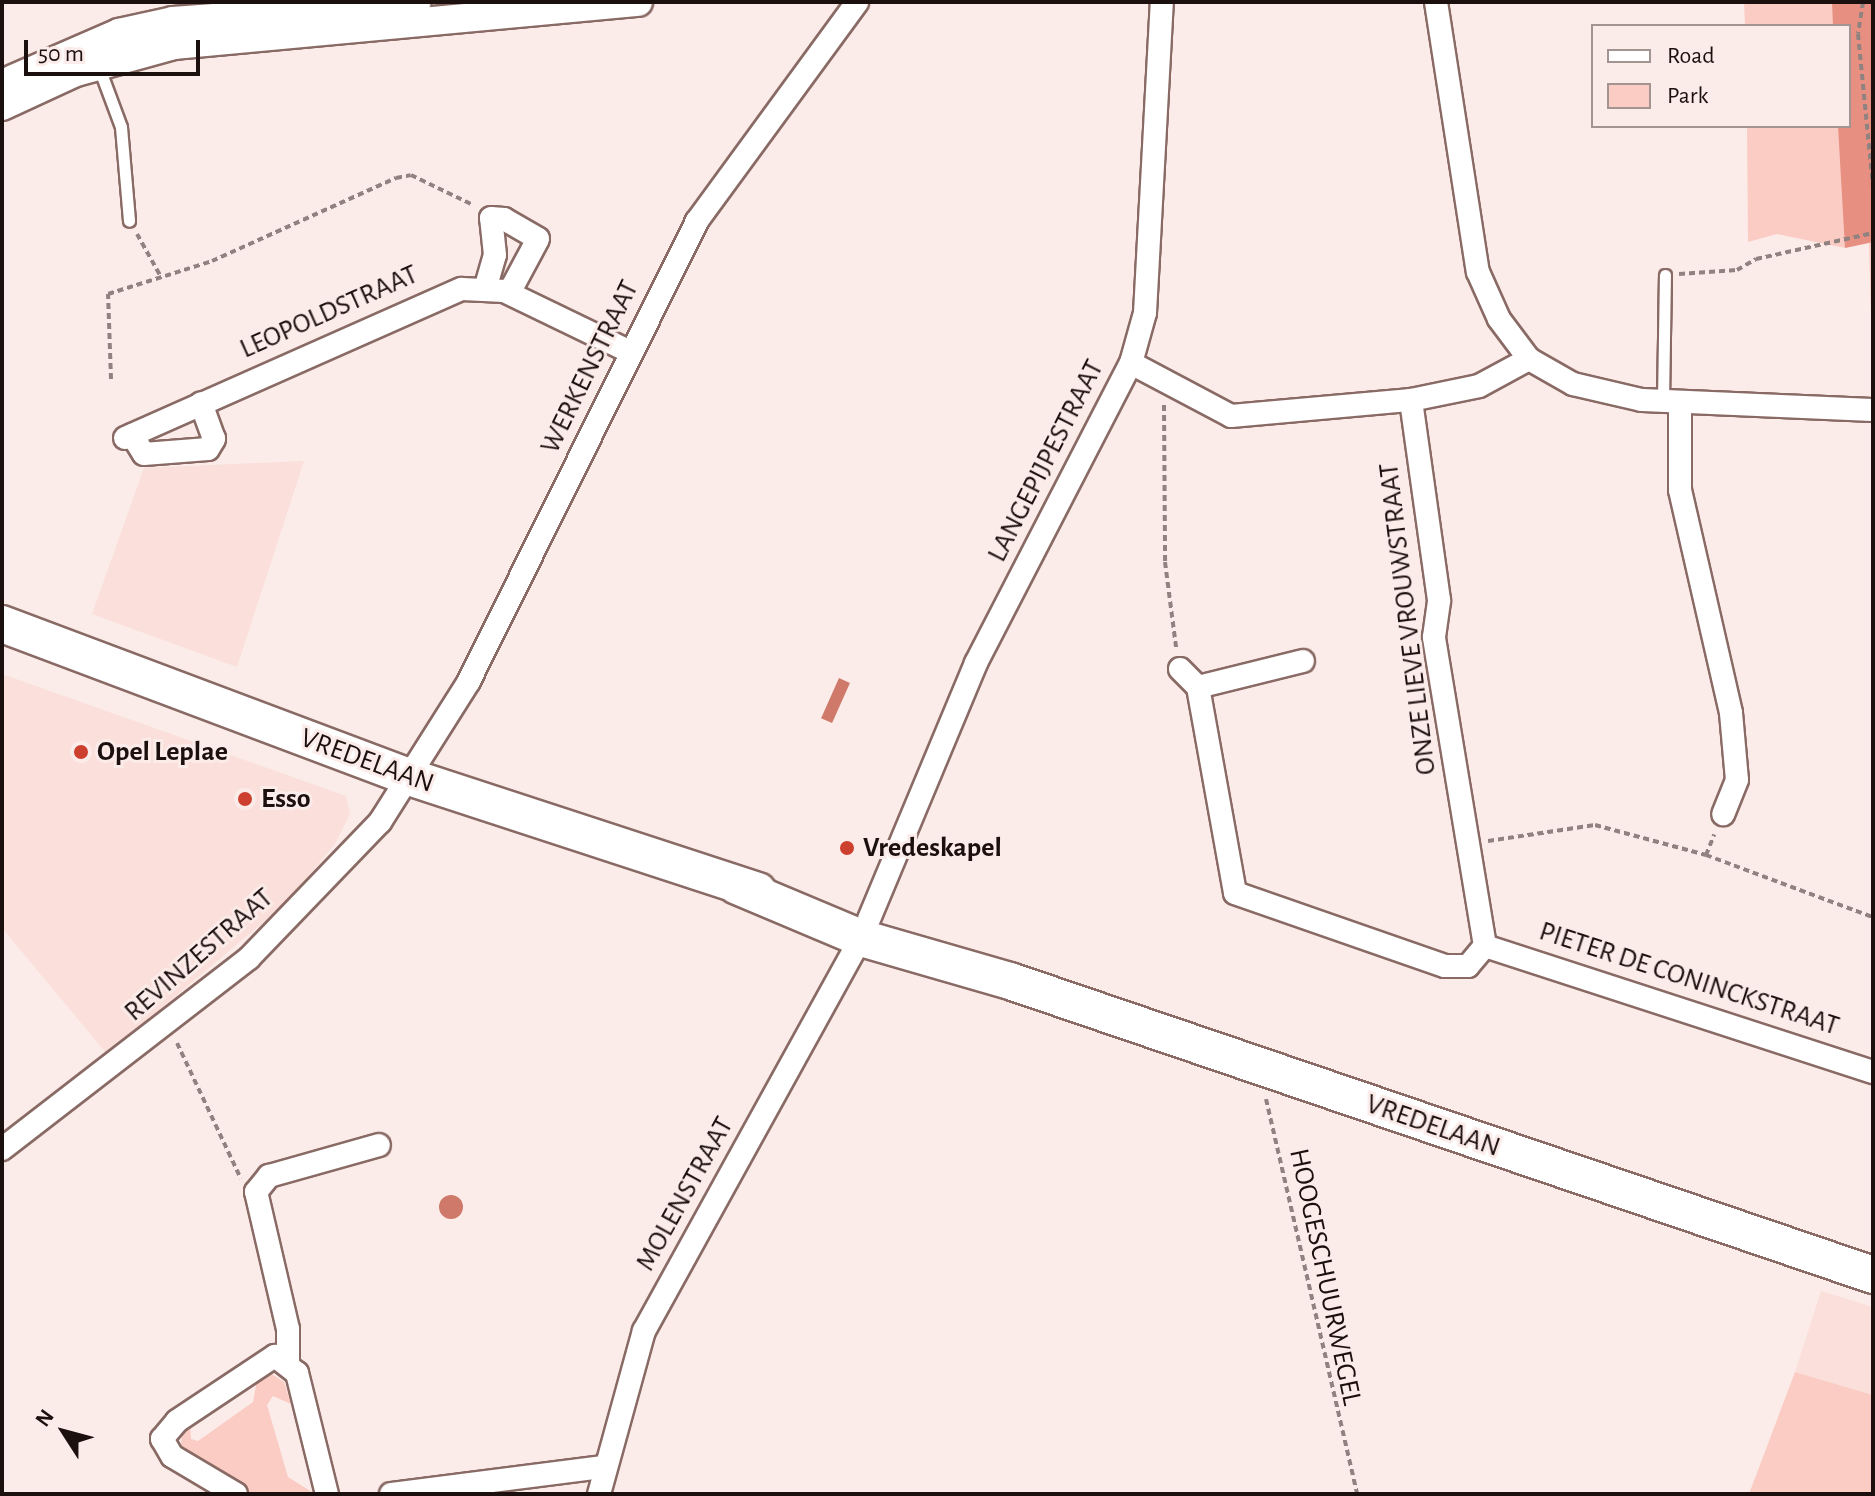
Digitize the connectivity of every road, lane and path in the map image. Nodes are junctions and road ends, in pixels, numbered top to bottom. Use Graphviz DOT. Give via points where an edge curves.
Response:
graph roads {
  1 [pos="433,2"];
  2 [pos="638,2"];
  3 [pos="857,2"];
  4 [pos="1162,2"];
  5 [pos="1436,2"];
  6 [pos="1863,2"];
  7 [pos="98,65"];
  8 [pos="2,84"];
  9 [pos="2,106"];
  10 [pos="1873,188"];
  11 [pos="491,218"];
  12 [pos="129,221"];
  13 [pos="1873,233"];
  14 [pos="1665,275"];
  15 [pos="161,277"];
  16 [pos="486,286"];
  17 [pos="509,293"];
  18 [pos="630,352"];
  19 [pos="1529,359"];
  20 [pos="1131,363"];
  21 [pos="111,379"];
  22 [pos="1163,385"];
  23 [pos="1411,400"];
  24 [pos="1672,401"];
  25 [pos="201,403"];
  26 [pos="1873,410"];
  27 [pos="2,624"];
  28 [pos="1303,661"];
  29 [pos="1180,669"];
  30 [pos="1198,687"];
  31 [pos="409,777"];
  32 [pos="1723,814"];
  33 [pos="1470,844"];
  34 [pos="1873,917"];
  35 [pos="865,929"];
  36 [pos="1485,946"];
  37 [pos="169,1026"];
  38 [pos="1259,1067"];
  39 [pos="1873,1072"];
  40 [pos="379,1145"];
  41 [pos="2,1149"];
  42 [pos="256,1192"];
  43 [pos="1873,1275"];
  44 [pos="288,1363"];
  45 [pos="602,1467"];
  46 [pos="236,1494"];
  47 [pos="327,1494"];
  48 [pos="391,1494"];
  49 [pos="599,1494"];
  50 [pos="1357,1494"];
  1 -- 8 [label="street" via="173,21 119,33"];
  2 -- 7 [label="street" via="174,45"];
  3 -- 18 [label="street, WERKENSTRAAT" via="697,221"];
  4 -- 20 [label="street, LANGEPIJPESTRAAT" via="1148,258"];
  5 -- 19 [label="street" via="1478,272 1499,319"];
  6 -- 10 [label="path" via="1858,34"];
  7 -- 9 [label="street"];
  7 -- 12 [label="lane" via="121,127"];
  11 -- 15 [label="path" via="411,175"];
  11 -- 16 [label="street" via="495,255"];
  11 -- 17 [label="street" via="534,231 538,239"];
  12 -- 15 [label="path"];
  13 -- 14 [label="path" via="1756,259 1737,270"];
  14 -- 24 [label="lane"];
  15 -- 21 [label="path" via="108,294"];
  16 -- 17 [label="street, LEOPOLDSTRAAT"];
  16 -- 25 [label="street, LEOPOLDSTRAAT" via="428,298"];
  17 -- 18 [label="street, LEOPOLDSTRAAT"];
  18 -- 31 [label="street, WERKENSTRAAT" via="469,681"];
  19 -- 23 [label="street" via="1479,386"];
  19 -- 24 [label="street" via="1573,384"];
  20 -- 22 [label="street"];
  20 -- 35 [label="street, LANGEPIJPESTRAAT" via="976,663"];
  22 -- 23 [label="street" via="1231,416"];
  22 -- 29 [label="path" via="1165,562"];
  23 -- 33 [label="street, ONZE LIEVE VROUWSTRAAT" via="1439,600 1434,637"];
  24 -- 26 [label="street"];
  24 -- 32 [label="street" via="1680,490 1731,713 1737,780"];
  25 -- 25 [label="street, LEOPOLDSTRAAT" via="128,437 144,454 208,449 214,439"];
  27 -- 31 [label="main road, VREDELAAN"];
  28 -- 30 [label="street"];
  29 -- 30 [label="street"];
  30 -- 36 [label="street" via="1235,893 1445,966 1468,966"];
  31 -- 35 [label="main road, VREDELAAN"];
  31 -- 37 [label="street, REVINZESTRAAT" via="339,866"];
  33 -- 34 [label="path" via="1595,825 1706,855"];
  33 -- 36 [label="street, ONZE LIEVE VROUWSTRAAT"];
  35 -- 38 [label="main road, VREDELAAN"];
  35 -- 45 [label="street, MOLENSTRAAT" via="644,1331"];
  36 -- 39 [label="street, PIETER DE CONINCKSTRAAT"];
  37 -- 41 [label="street, REVINZESTRAAT"];
  37 -- 42 [label="path" via="211,1125 240,1179"];
  38 -- 43 [label="main road, VREDELAAN"];
  38 -- 50 [label="path, HOOGESCHUURWEGEL" via="1326,1386"];
  40 -- 42 [label="street" via="269,1176"];
  42 -- 44 [label="street" via="288,1329"];
  44 -- 46 [label="street" via="275,1356 262,1363 162,1439 172,1456"];
  44 -- 47 [label="street" via="297,1373"];
  45 -- 48 [label="street"];
  45 -- 49 [label="street, MOLENSTRAAT"];
}
